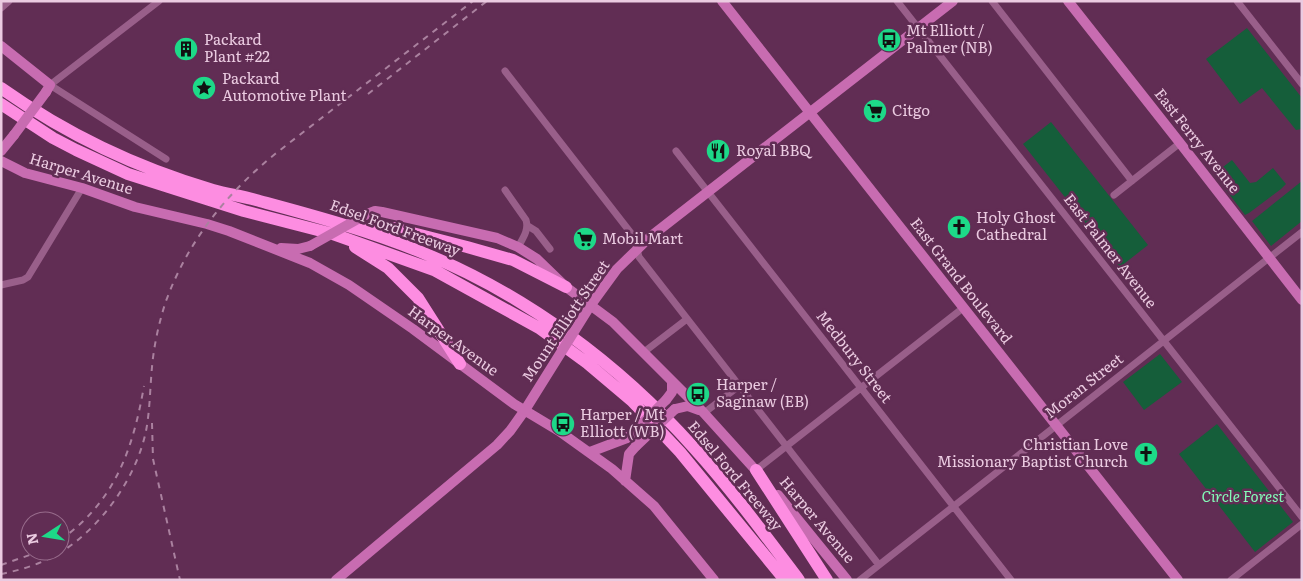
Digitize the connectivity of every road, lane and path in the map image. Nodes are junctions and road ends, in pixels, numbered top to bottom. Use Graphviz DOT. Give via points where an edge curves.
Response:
graph roads {
  1 [pos="10,1"];
  2 [pos="158,1"];
  3 [pos="722,1"];
  4 [pos="897,1"];
  5 [pos="953,1"];
  6 [pos="992,1"];
  7 [pos="1068,1"];
  8 [pos="1237,1"];
  9 [pos="1,8"];
  10 [pos="918,28"];
  11 [pos="1,46"];
  12 [pos="505,71"];
  13 [pos="1302,84"];
  14 [pos="1,88"];
  15 [pos="48,89"];
  16 [pos="1,104"];
  17 [pos="810,113"];
  18 [pos="1180,143"];
  19 [pos="1,151"];
  20 [pos="676,151"];
  21 [pos="166,159"];
  22 [pos="1,161"];
  23 [pos="1132,181"];
  24 [pos="82,188"];
  25 [pos="505,190"];
  26 [pos="708,192"];
  27 [pos="1114,195"];
  28 [pos="528,226"];
  29 [pos="358,230"];
  30 [pos="1302,232"];
  31 [pos="333,234"];
  32 [pos="270,246"];
  33 [pos="310,246"];
  34 [pos="518,247"];
  35 [pos="638,248"];
  36 [pos="550,249"];
  37 [pos="1269,258"];
  38 [pos="310,263"];
  39 [pos="1,285"];
  40 [pos="566,287"];
  41 [pos="1302,300"];
  42 [pos="590,306"];
  43 [pos="963,308"];
  44 [pos="687,319"];
  45 [pos="1164,341"];
  46 [pos="644,352"];
  47 [pos="460,364"];
  48 [pos="672,381"];
  49 [pos="739,386"];
  50 [pos="861,388"];
  51 [pos="525,410"];
  52 [pos="703,412"];
  53 [pos="1056,426"];
  54 [pos="786,446"];
  55 [pos="590,452"];
  56 [pos="756,470"];
  57 [pos="625,481"];
  58 [pos="954,506"];
  59 [pos="1302,517"];
  60 [pos="1302,524"];
  61 [pos="879,565"];
  62 [pos="336,580"];
  63 [pos="714,580"];
  64 [pos="785,580"];
  65 [pos="799,580"];
  66 [pos="827,580"];
  67 [pos="847,580"];
  68 [pos="860,580"];
  69 [pos="1012,580"];
  70 [pos="1178,580"];
  71 [pos="1231,580"];
  1 -- 9 [label="street"];
  2 -- 15 [label="street"];
  3 -- 17 [label="main road, East Grand Boulevard"];
  4 -- 10 [label="street, East Palmer Avenue"];
  5 -- 10 [label="main road, Mount Elliott Street"];
  6 -- 23 [label="street"];
  7 -- 18 [label="main road, East Ferry Avenue"];
  8 -- 13 [label="street"];
  10 -- 17 [label="main road, Mount Elliott Street"];
  10 -- 45 [label="street, East Palmer Avenue"];
  11 -- 15 [label="main road"];
  12 -- 35 [label="street" via="634,237"];
  14 -- 29 [label="highway, Edsel Ford Freeway" via="68,131 115,154 214,190"];
  15 -- 19 [label="main road, bridge"];
  15 -- 21 [label="street"];
  16 -- 31 [label="highway, Edsel Ford Freeway" via="53,138 128,174 244,211"];
  17 -- 26 [label="main road, Mount Elliott Street"];
  17 -- 43 [label="main road, East Grand Boulevard"];
  18 -- 23 [label="street"];
  18 -- 37 [label="main road, East Ferry Avenue"];
  20 -- 26 [label="street, Medbury Street"];
  22 -- 24 [label="main road, Harper Avenue" via="26,173"];
  23 -- 27 [label="street"];
  24 -- 32 [label="main road, Harper Avenue" via="135,207 207,224"];
  24 -- 39 [label="street" via="28,276"];
  25 -- 28 [label="street"];
  26 -- 35 [label="main road, Mount Elliott Street"];
  26 -- 50 [label="street, Medbury Street"];
  28 -- 34 [label="street"];
  28 -- 36 [label="street"];
  29 -- 40 [label="highway" via="393,228 467,247 513,260"];
  29 -- 65 [label="highway, Edsel Ford Freeway" via="421,252 484,281 535,311 601,359 693,447"];
  30 -- 37 [label="street, Moran Street"];
  31 -- 47 [label="highway" via="388,268 418,298"];
  31 -- 64 [label="highway, Edsel Ford Freeway" via="434,270 524,319 587,363 632,401 680,452"];
  32 -- 33 [label="main road, Harper Avenue" via="290,249"];
  32 -- 38 [label="main road, Harper Avenue"];
  33 -- 34 [label="main road, Harper Avenue, bridge" via="375,211 497,238"];
  33 -- 38 [label="main road" via="306,254"];
  34 -- 40 [label="main road, Harper Avenue" via="538,259"];
  35 -- 42 [label="main road, Mount Elliott Street" via="616,270"];
  35 -- 44 [label="street" via="639,257"];
  37 -- 41 [label="main road, East Ferry Avenue"];
  37 -- 45 [label="street, Moran Street"];
  38 -- 47 [label="main road, Harper Avenue" via="349,285"];
  40 -- 42 [label="main road, Harper Avenue"];
  42 -- 46 [label="main road, Harper Avenue" via="613,322"];
  42 -- 51 [label="main road, Mount Elliott Street, bridge"];
  43 -- 50 [label="street"];
  43 -- 53 [label="main road, East Grand Boulevard"];
  44 -- 46 [label="street"];
  44 -- 49 [label="street"];
  45 -- 53 [label="street, Moran Street"];
  45 -- 59 [label="street, East Palmer Avenue"];
  46 -- 48 [label="main road, Harper Avenue"];
  47 -- 51 [label="main road, Harper Avenue"];
  48 -- 52 [label="main road, Harper Avenue"];
  48 -- 55 [label="main road, bridge" via="672,392 666,400 627,438"];
  49 -- 52 [label="street"];
  49 -- 54 [label="street"];
  50 -- 54 [label="street"];
  50 -- 58 [label="street, Medbury Street"];
  51 -- 55 [label="main road, Harper Avenue"];
  51 -- 62 [label="main road, Mount Elliott Street" via="497,445"];
  52 -- 56 [label="main road, Harper Avenue"];
  52 -- 57 [label="main road, bridge" via="688,406 675,408 629,454"];
  53 -- 58 [label="street, Moran Street"];
  53 -- 70 [label="main road, East Grand Boulevard"];
  54 -- 56 [label="street"];
  54 -- 61 [label="street"];
  55 -- 57 [label="main road, Harper Avenue"];
  56 -- 66 [label="highway"];
  56 -- 67 [label="main road, Harper Avenue"];
  57 -- 63 [label="main road, Harper Avenue" via="654,506"];
  58 -- 61 [label="street, Moran Street"];
  58 -- 69 [label="street, Medbury Street"];
  60 -- 71 [label="street"];
  61 -- 68 [label="street, Moran Street"];
}
